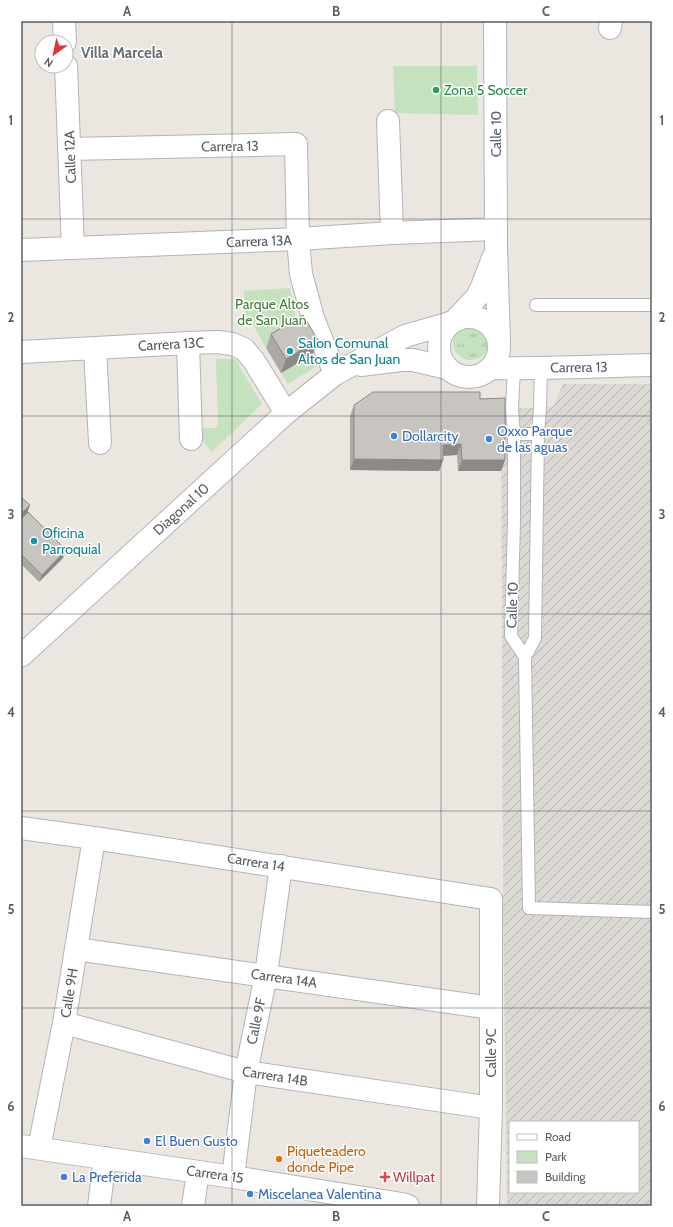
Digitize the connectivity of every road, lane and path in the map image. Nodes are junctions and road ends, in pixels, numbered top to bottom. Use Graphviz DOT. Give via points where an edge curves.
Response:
graph roads {
  1 [pos="64,21"];
  2 [pos="495,21"];
  3 [pos="65,34"];
  4 [pos="66,74"];
  5 [pos="388,121"];
  6 [pos="70,149"];
  7 [pos="392,233"];
  8 [pos="496,238"];
  9 [pos="298,239"];
  10 [pos="73,248"];
  11 [pos="21,250"];
  12 [pos="536,305"];
  13 [pos="652,305"];
  14 [pos="454,321"];
  15 [pos="188,343"];
  16 [pos="95,348"];
  17 [pos="21,352"];
  18 [pos="502,361"];
  19 [pos="652,365"];
  20 [pos="541,367"];
  21 [pos="447,368"];
  22 [pos="341,371"];
  23 [pos="286,413"];
  24 [pos="514,434"];
  25 [pos="538,434"];
  26 [pos="191,439"];
  27 [pos="100,443"];
  28 [pos="536,520"];
  29 [pos="514,521"];
  30 [pos="21,656"];
  31 [pos="525,657"];
  32 [pos="21,828"];
  33 [pos="94,838"];
  34 [pos="281,866"];
  35 [pos="491,900"];
  36 [pos="652,912"];
  37 [pos="76,948"];
  38 [pos="266,976"];
  39 [pos="491,1008"];
  40 [pos="64,1023"];
  41 [pos="246,1072"];
  42 [pos="491,1108"];
  43 [pos="30,1147"];
  44 [pos="106,1158"];
  45 [pos="198,1172"];
  46 [pos="234,1176"];
  47 [pos="295,1196"];
  48 [pos="404,1205"];
  49 [pos="99,1206"];
  50 [pos="193,1206"];
  51 [pos="488,1206"];
  1 -- 3 [label="street"];
  2 -- 8 [label="street, Calle 10"];
  4 -- 6 [label="street, Calle 12A"];
  5 -- 7 [label="street"];
  6 -- 9 [label="street, Carrera 13" via="296,144"];
  6 -- 10 [label="street, Calle 12A"];
  7 -- 8 [label="street, Carrera 13A"];
  7 -- 9 [label="street, Carrera 13A"];
  8 -- 14 [label="street, Calle 10" via="482,288 472,304"];
  8 -- 18 [label="street, Calle 10"];
  9 -- 10 [label="street, Carrera 13A"];
  9 -- 22 [label="street" via="301,274 313,318"];
  10 -- 11 [label="street, Carrera 13A"];
  12 -- 13 [label="lane"];
  14 -- 18 [label="street" via="468,316 489,323 496,332"];
  14 -- 21 [label="street" via="440,336 439,353"];
  14 -- 22 [label="street, Diagonal 10" via="405,336"];
  15 -- 16 [label="street, Carrera 13C"];
  15 -- 23 [label="street, Carrera 13C" via="225,343 244,349"];
  15 -- 26 [label="street"];
  16 -- 17 [label="street, Carrera 13C"];
  16 -- 27 [label="street"];
  18 -- 20 [label="street, Carrera 13"];
  18 -- 21 [label="street" via="479,376 466,377"];
  18 -- 24 [label="lane, Calle 10" via="512,409"];
  19 -- 20 [label="street, Carrera 13"];
  20 -- 25 [label="lane"];
  21 -- 22 [label="street, Diagonal 10" via="413,360"];
  22 -- 23 [label="street, Diagonal 10"];
  23 -- 30 [label="street, Diagonal 10"];
  24 -- 25 [label="lane"];
  24 -- 29 [label="lane, Calle 10"];
  25 -- 28 [label="lane"];
  28 -- 29 [label="lane"];
  28 -- 31 [label="lane" via="535,638"];
  29 -- 31 [label="lane, Calle 10" via="510,636"];
  31 -- 36 [label="lane" via="529,908"];
  32 -- 33 [label="street, Carrera 14"];
  33 -- 34 [label="street, Carrera 14"];
  33 -- 37 [label="street, Calle 9H"];
  34 -- 35 [label="street, Carrera 14"];
  34 -- 38 [label="street, Calle 9F"];
  35 -- 39 [label="street, Calle 9C"];
  37 -- 38 [label="street, Carrera 14A"];
  37 -- 40 [label="street, Calle 9H"];
  38 -- 39 [label="street, Carrera 14A"];
  38 -- 41 [label="street, Calle 9F"];
  39 -- 42 [label="street, Calle 9C"];
  40 -- 41 [label="street, Carrera 14B"];
  40 -- 43 [label="street, Calle 9H"];
  41 -- 42 [label="street, Carrera 14B"];
  41 -- 46 [label="street, Calle 9F"];
  42 -- 51 [label="street, Calle 9C"];
  43 -- 44 [label="street, Carrera 15"];
  44 -- 45 [label="street, Carrera 15"];
  44 -- 49 [label="street"];
  45 -- 46 [label="street, Carrera 15"];
  45 -- 50 [label="street"];
  46 -- 47 [label="street, Carrera 15"];
  47 -- 48 [label="street, Carrera 15"];
}
